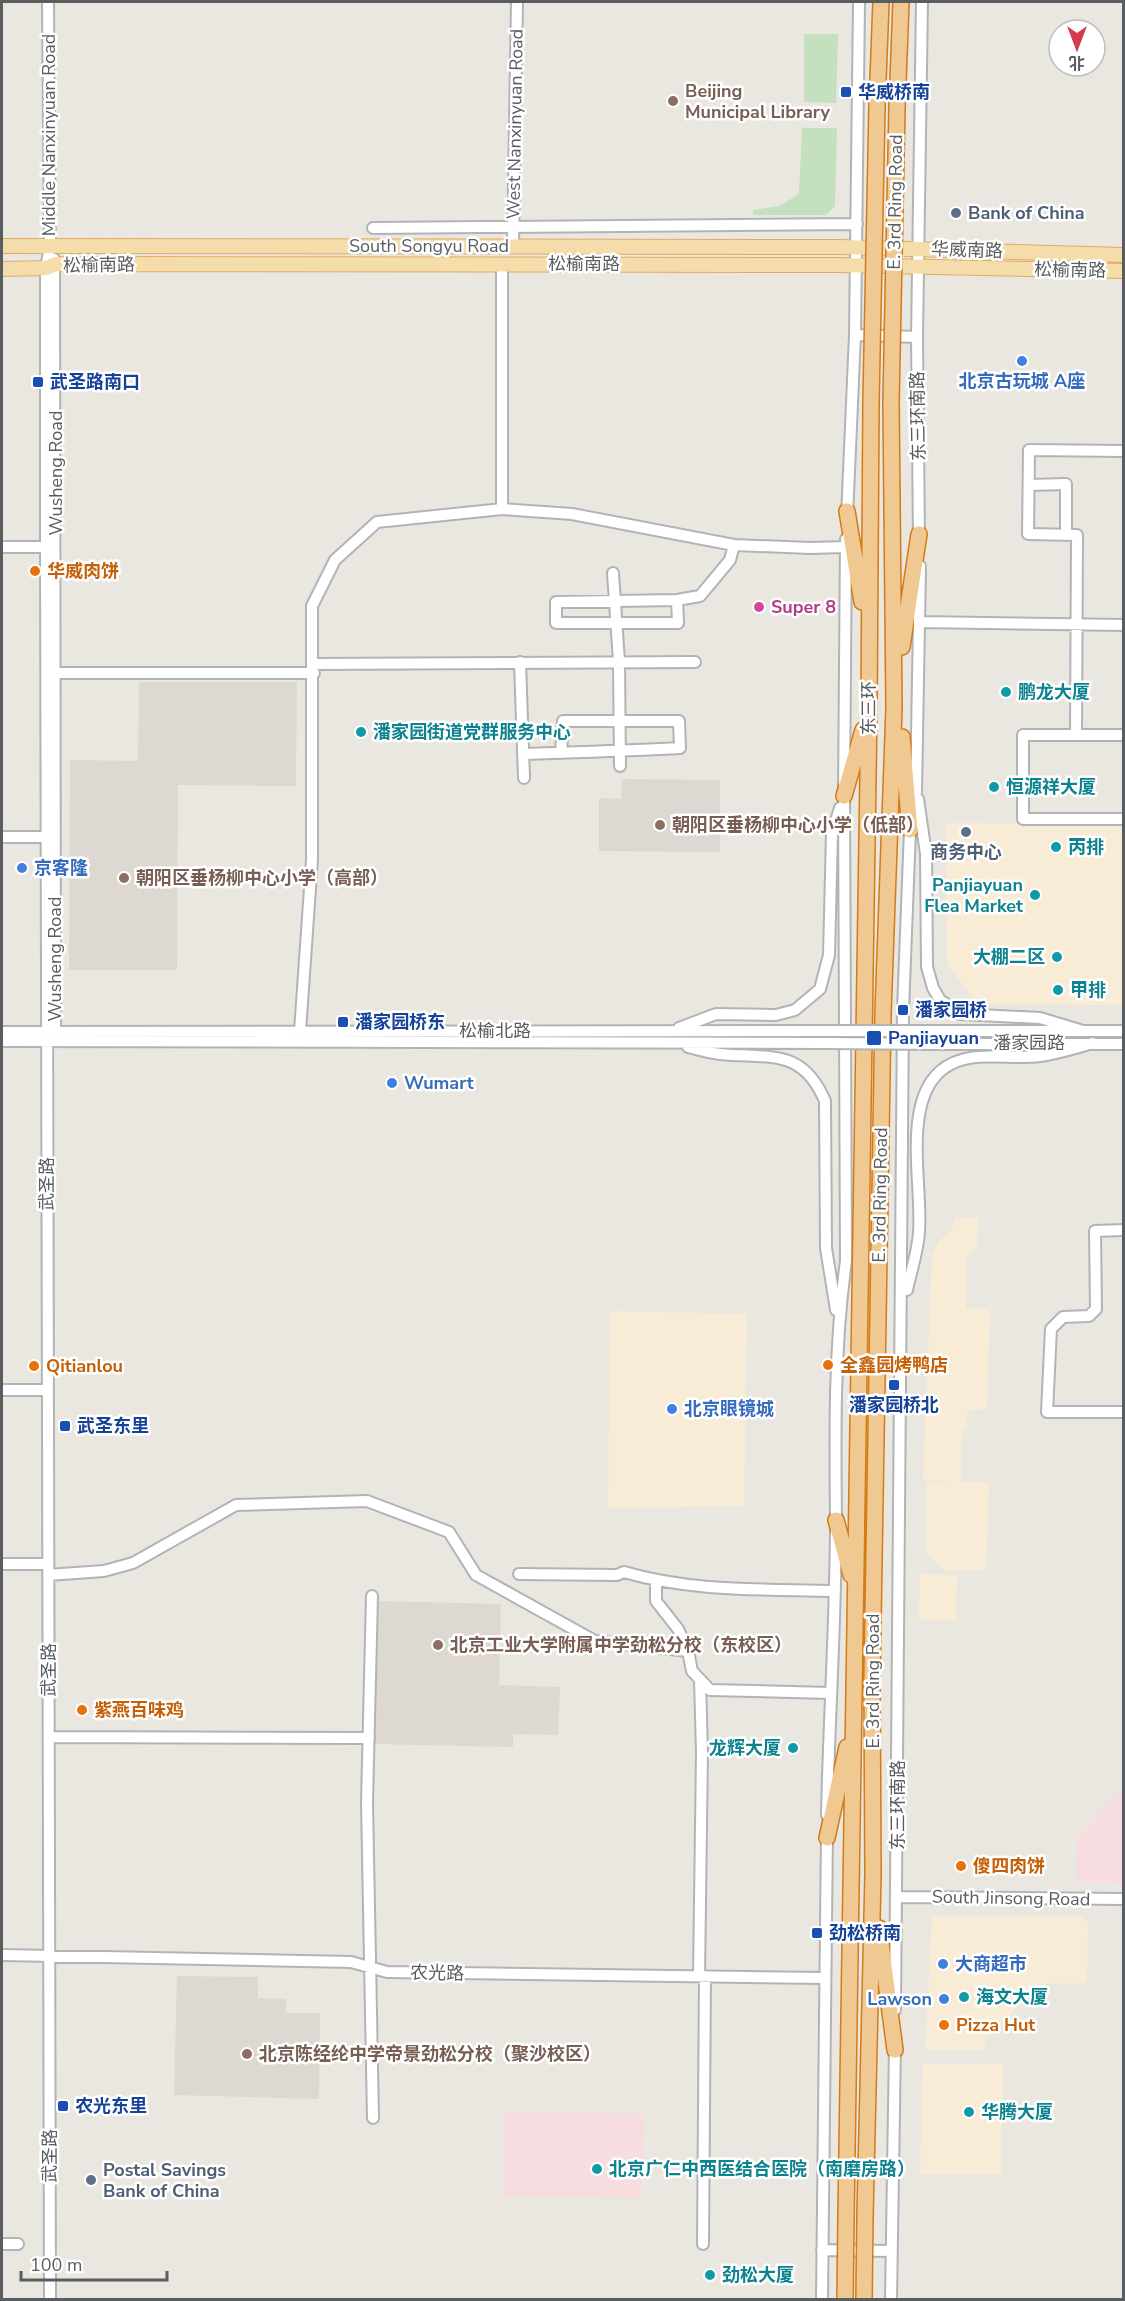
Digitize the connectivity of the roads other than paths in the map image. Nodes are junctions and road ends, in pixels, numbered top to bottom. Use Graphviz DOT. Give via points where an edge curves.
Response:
graph roads {
  1 [pos="48,2"];
  2 [pos="517,2"];
  3 [pos="859,2"];
  4 [pos="881,2"];
  5 [pos="901,2"];
  6 [pos="922,2"];
  7 [pos="857,224"];
  8 [pos="513,227"];
  9 [pos="373,228"];
  10 [pos="2,246"];
  11 [pos="50,246"];
  12 [pos="513,246"];
  13 [pos="856,247"];
  14 [pos="918,249"];
  15 [pos="1124,255"];
  16 [pos="502,264"];
  17 [pos="51,266"];
  18 [pos="856,266"];
  19 [pos="918,268"];
  20 [pos="2,269"];
  21 [pos="1124,271"];
  22 [pos="855,335"];
  23 [pos="917,337"];
  24 [pos="871,402"];
  25 [pos="891,402"];
  26 [pos="1124,451"];
  27 [pos="1029,485"];
  28 [pos="502,509"];
  29 [pos="847,511"];
  30 [pos="919,534"];
  31 [pos="1066,535"];
  32 [pos="734,545"];
  33 [pos="2,547"];
  34 [pos="46,547"];
  35 [pos="846,547"];
  36 [pos="612,573"];
  37 [pos="677,600"];
  38 [pos="615,601"];
  39 [pos="920,622"];
  40 [pos="616,623"];
  41 [pos="1076,624"];
  42 [pos="1124,625"];
  43 [pos="868,647"];
  44 [pos="520,662"];
  45 [pos="619,662"];
  46 [pos="695,662"];
  47 [pos="314,668"];
  48 [pos="55,673"];
  49 [pos="894,673"];
  50 [pos="894,708"];
  51 [pos="869,710"];
  52 [pos="620,721"];
  53 [pos="1076,735"];
  54 [pos="1124,735"];
  55 [pos="620,751"];
  56 [pos="561,753"];
  57 [pos="523,754"];
  58 [pos="620,766"];
  59 [pos="524,778"];
  60 [pos="916,792"];
  61 [pos="844,796"];
  62 [pos="1124,819"];
  63 [pos="910,830"];
  64 [pos="2,837"];
  65 [pos="46,837"];
  66 [pos="673,1030"];
  67 [pos="300,1031"];
  68 [pos="1083,1031"];
  69 [pos="1124,1031"];
  70 [pos="2,1032"];
  71 [pos="49,1035"];
  72 [pos="2,1041"];
  73 [pos="673,1043"];
  74 [pos="827,1043"];
  75 [pos="1093,1043"];
  76 [pos="1124,1044"];
  77 [pos="864,1062"];
  78 [pos="882,1062"];
  79 [pos="1124,1230"];
  80 [pos="902,1311"];
  81 [pos="838,1322"];
  82 [pos="2,1390"];
  83 [pos="48,1390"];
  84 [pos="1124,1412"];
  85 [pos="836,1520"];
  86 [pos="2,1564"];
  87 [pos="48,1570"];
  88 [pos="519,1574"];
  89 [pos="656,1581"];
  90 [pos="833,1591"];
  91 [pos="855,1592"];
  92 [pos="372,1596"];
  93 [pos="688,1651"];
  94 [pos="700,1680"];
  95 [pos="830,1693"];
  96 [pos="854,1715"];
  97 [pos="49,1737"];
  98 [pos="369,1738"];
  99 [pos="827,1838"];
  100 [pos="873,1875"];
  101 [pos="898,1897"];
  102 [pos="1124,1899"];
  103 [pos="2,1956"];
  104 [pos="49,1957"];
  105 [pos="369,1967"];
  106 [pos="702,1976"];
  107 [pos="825,1978"];
  108 [pos="895,2050"];
  109 [pos="373,2118"];
  110 [pos="2,2244"];
  111 [pos="18,2244"];
  112 [pos="703,2244"];
  113 [pos="822,2250"];
  114 [pos="892,2251"];
  115 [pos="50,2300"];
  116 [pos="822,2300"];
  117 [pos="845,2300"];
  118 [pos="864,2300"];
  119 [pos="891,2300"];
  1 -- 11 [label="street, Middle Nanxinyuan Road"];
  2 -- 8 [label="street, West Nanxinyuan Road"];
  3 -- 7 [label="street"];
  4 -- 24 [label="highway, E. 3rd Ring Road, bridge"];
  5 -- 25 [label="highway, E. 3rd Ring Road, bridge"];
  6 -- 14 [label="street, 东三环南路"];
  7 -- 8 [label="street"];
  7 -- 13 [label="street"];
  8 -- 9 [label="street"];
  8 -- 12 [label="street, West Nanxinyuan Road"];
  10 -- 11 [label="main road, South Songyu Road"];
  11 -- 12 [label="main road, South Songyu Road"];
  11 -- 17 [label="street, Middle Nanxinyuan Road"];
  12 -- 13 [label="main road, South Songyu Road"];
  13 -- 14 [label="main road, South Songyu Road"];
  13 -- 18 [label="street"];
  14 -- 15 [label="main road, 华威南路"];
  14 -- 19 [label="street, 东三环南路"];
  16 -- 17 [label="main road, 松榆南路"];
  16 -- 18 [label="main road, 松榆南路"];
  16 -- 28 [label="street"];
  17 -- 20 [label="main road"];
  17 -- 34 [label="street, Wusheng Road"];
  17 -- 48 [label="street, Wusheng Road"];
  18 -- 19 [label="main road, 松榆南路"];
  18 -- 22 [label="street"];
  19 -- 21 [label="main road, 松榆南路"];
  19 -- 23 [label="street, 东三环南路"];
  22 -- 23 [label="street"];
  22 -- 29 [label="street"];
  23 -- 30 [label="street, 东三环南路"];
  24 -- 43 [label="highway, 东三环"];
  25 -- 49 [label="highway, 东三环"];
  26 -- 27 [label="street" via="1029,450"];
  27 -- 31 [label="street" via="1028,534"];
  27 -- 31 [label="street" via="1066,484"];
  28 -- 32 [label="street" via="572,514"];
  28 -- 47 [label="street" via="377,522 335,560 312,606"];
  29 -- 35 [label="street"];
  29 -- 43 [label="highway"];
  30 -- 39 [label="street, 东三环南路"];
  30 -- 49 [label="highway" via="903,644"];
  31 -- 41 [label="street" via="1077,535"];
  32 -- 35 [label="street"];
  32 -- 37 [label="street" via="729,560 700,596"];
  33 -- 34 [label="street"];
  34 -- 65 [label="street, Wusheng Road"];
  35 -- 61 [label="street"];
  36 -- 38 [label="street"];
  37 -- 38 [label="street"];
  37 -- 40 [label="street" via="678,623"];
  38 -- 40 [label="street"];
  38 -- 40 [label="street" via="556,602 556,623"];
  39 -- 41 [label="street"];
  39 -- 60 [label="street, 东三环南路"];
  40 -- 45 [label="street"];
  41 -- 42 [label="street"];
  41 -- 53 [label="street"];
  43 -- 51 [label="highway, 东三环"];
  44 -- 45 [label="street"];
  44 -- 47 [label="street"];
  44 -- 57 [label="street"];
  45 -- 46 [label="street"];
  45 -- 52 [label="street"];
  47 -- 48 [label="street"];
  47 -- 67 [label="street" via="312,860"];
  48 -- 71 [label="street, Wusheng Road"];
  49 -- 50 [label="highway, 东三环"];
  50 -- 63 [label="highway" via="902,726"];
  50 -- 78 [label="highway, 东三环"];
  51 -- 61 [label="highway"];
  51 -- 77 [label="highway, 东三环"];
  52 -- 55 [label="street"];
  52 -- 55 [label="street" via="679,721 680,748"];
  52 -- 56 [label="street" via="563,721"];
  53 -- 54 [label="street"];
  53 -- 62 [label="street" via="1023,735 1023,819"];
  55 -- 56 [label="street"];
  55 -- 58 [label="street"];
  56 -- 57 [label="street"];
  57 -- 59 [label="street"];
  60 -- 63 [label="street, 东三环南路"];
  60 -- 68 [label="street" via="926,854 927,967 940,1000 960,1014 1041,1018"];
  61 -- 66 [label="street" via="832,833 829,955 820,989 795,1010 776,1015 716,1014"];
  61 -- 81 [label="street" via="846,1261"];
  63 -- 80 [label="street, 东三环南路" via="903,1010"];
  64 -- 65 [label="street"];
  65 -- 71 [label="street, Wusheng Road"];
  66 -- 67 [label="street, 松榆北路"];
  66 -- 68 [label="street, 松榆北路, bridge"];
  67 -- 71 [label="street, 松榆北路"];
  68 -- 69 [label="street, 松榆北路"];
  70 -- 71 [label="street"];
  71 -- 72 [label="street"];
  71 -- 73 [label="street, 松榆北路"];
  71 -- 83 [label="street, 武圣路"];
  73 -- 74 [label="street, 松榆北路"];
  73 -- 81 [label="street" via="718,1054 773,1056 800,1065 817,1083 825,1101 826,1248"];
  74 -- 75 [label="street, 潘家园路, bridge"];
  75 -- 76 [label="street, 潘家园路"];
  75 -- 80 [label="street" via="1040,1056 954,1062 937,1073 926,1087 918,1112 920,1233"];
  77 -- 91 [label="highway, E. 3rd Ring Road"];
  78 -- 100 [label="highway, E. 3rd Ring Road" via="872,1680"];
  79 -- 84 [label="street" via="1095,1231 1096,1309 1089,1316 1063,1317 1051,1329 1047,1412"];
  80 -- 101 [label="street, 东三环南路"];
  81 -- 85 [label="street"];
  82 -- 83 [label="street"];
  83 -- 87 [label="street, 武圣路"];
  85 -- 90 [label="street"];
  85 -- 91 [label="highway"];
  86 -- 87 [label="street"];
  87 -- 93 [label="street" via="104,1571 133,1563 236,1505 367,1501 448,1532 477,1575 595,1641"];
  87 -- 97 [label="street, 武圣路"];
  88 -- 89 [label="street" via="624,1572"];
  89 -- 90 [label="street" via="695,1587"];
  89 -- 93 [label="street" via="656,1601 678,1629"];
  90 -- 95 [label="street"];
  91 -- 96 [label="highway, E. 3rd Ring Road"];
  92 -- 98 [label="street"];
  93 -- 94 [label="street" via="692,1671"];
  94 -- 95 [label="street" via="711,1690"];
  94 -- 106 [label="street"];
  95 -- 99 [label="street"];
  96 -- 99 [label="highway"];
  96 -- 117 [label="highway, E. 3rd Ring Road, bridge"];
  97 -- 98 [label="street"];
  97 -- 104 [label="street, 武圣路"];
  98 -- 105 [label="street"];
  99 -- 107 [label="street"];
  100 -- 108 [label="highway"];
  100 -- 118 [label="highway, E. 3rd Ring Road, bridge"];
  101 -- 102 [label="street, South Jinsong Road"];
  101 -- 108 [label="street, 东三环南路"];
  103 -- 104 [label="street, 农光路"];
  104 -- 105 [label="street, 农光路" via="351,1962"];
  104 -- 115 [label="street, 武圣路"];
  105 -- 106 [label="street, 农光路" via="387,1972"];
  105 -- 109 [label="street"];
  106 -- 107 [label="street, 农光路"];
  106 -- 112 [label="street"];
  107 -- 113 [label="street"];
  108 -- 114 [label="street, 东三环南路"];
  110 -- 111 [label="street"];
  113 -- 114 [label="street"];
  113 -- 116 [label="street"];
  114 -- 119 [label="street, 东三环南路"];
}
